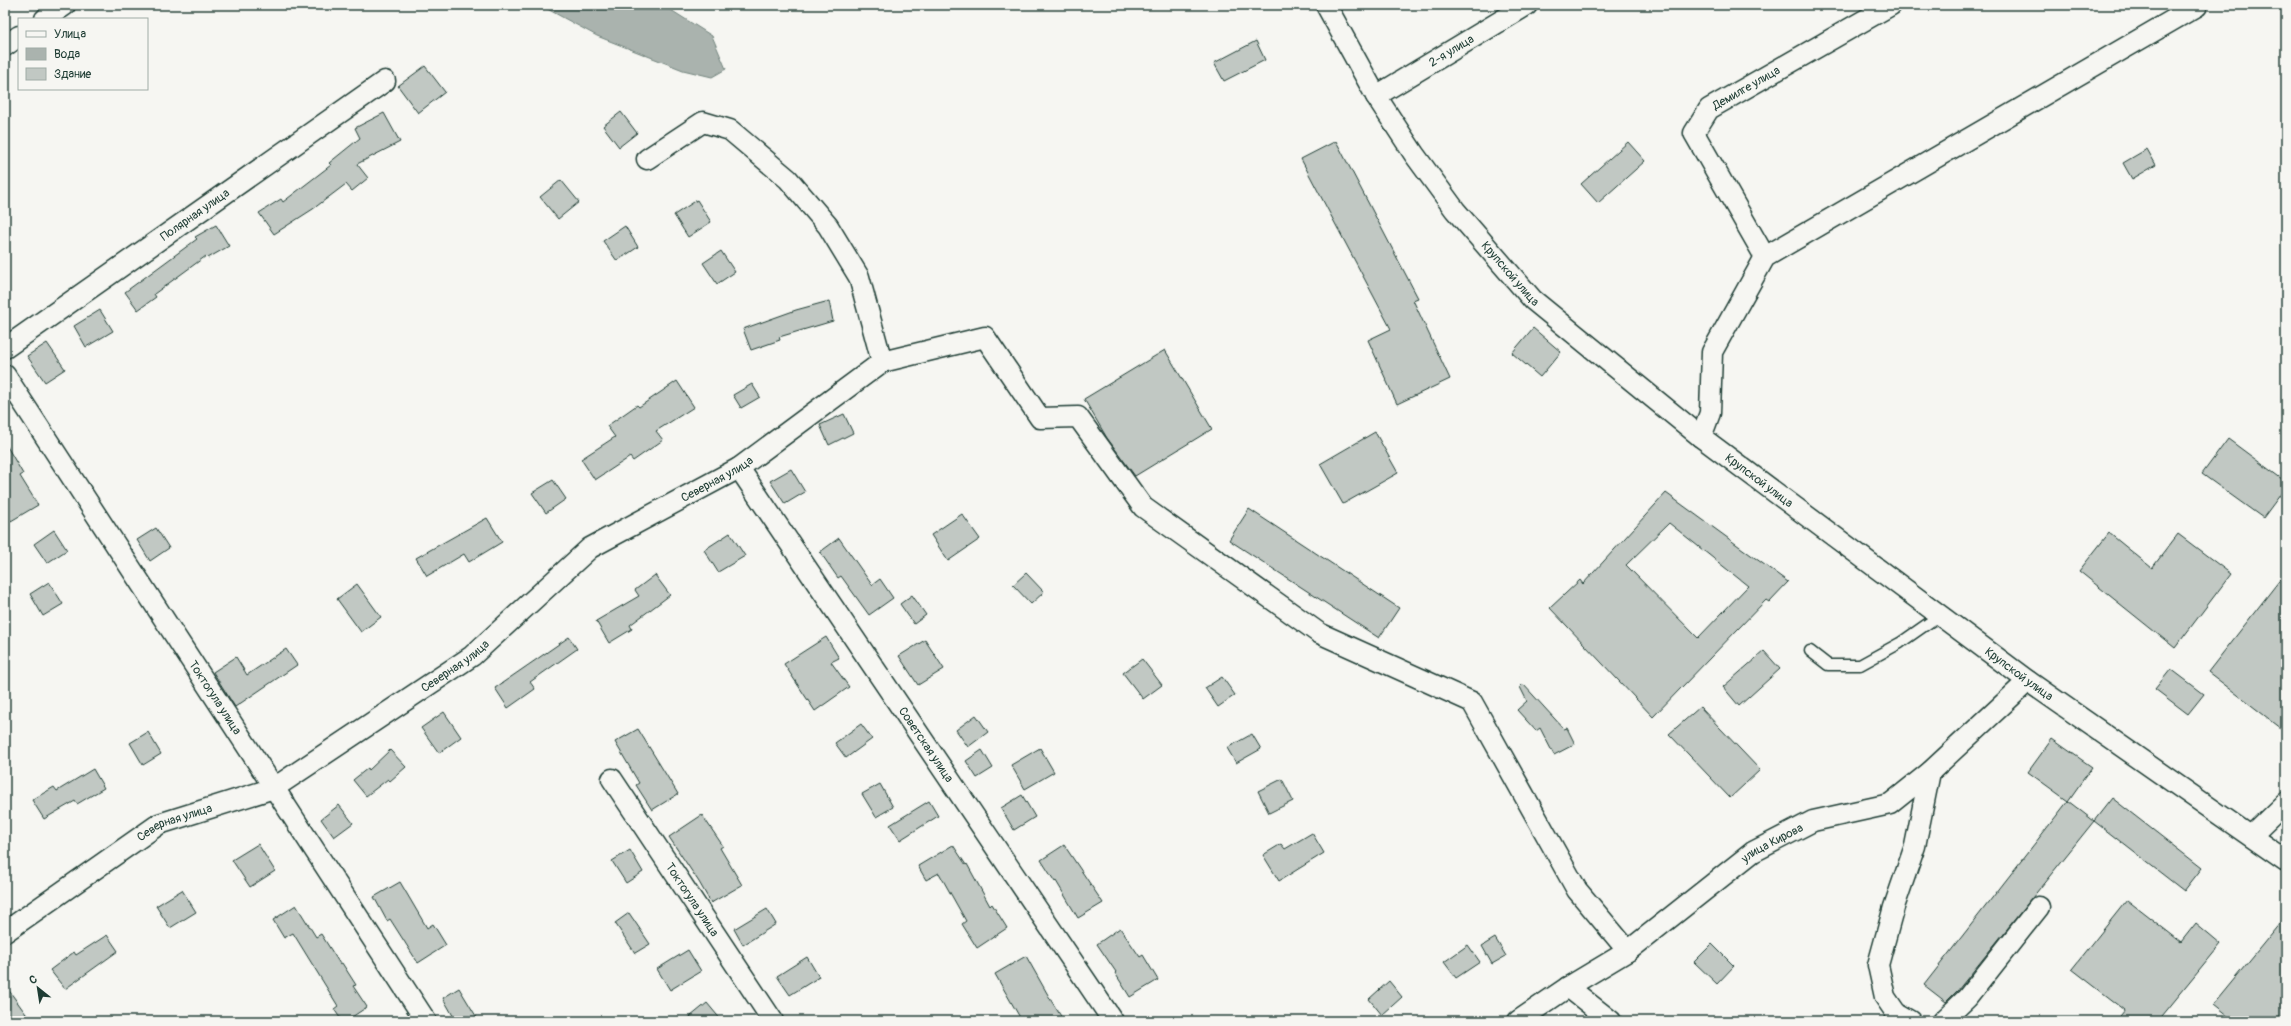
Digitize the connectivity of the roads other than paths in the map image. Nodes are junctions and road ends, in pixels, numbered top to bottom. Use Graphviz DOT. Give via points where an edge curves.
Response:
graph roads {
  1 [pos="65,5"];
  2 [pos="1326,5"];
  3 [pos="1527,5"];
  4 [pos="1891,5"];
  5 [pos="2197,6"];
  6 [pos="46,18"];
  7 [pos="18,37"];
  8 [pos="5,46"];
  9 [pos="385,81"];
  10 [pos="1376,96"];
  11 [pos="647,159"];
  12 [pos="1765,257"];
  13 [pos="5,348"];
  14 [pos="882,362"];
  15 [pos="5,375"];
  16 [pos="1701,438"];
  17 [pos="739,468"];
  18 [pos="1940,615"];
  19 [pos="1810,651"];
  20 [pos="2028,680"];
  21 [pos="1930,772"];
  22 [pos="612,779"];
  23 [pos="274,788"];
  24 [pos="2286,802"];
  25 [pos="2251,836"];
  26 [pos="2286,861"];
  27 [pos="2039,907"];
  28 [pos="5,932"];
  29 [pos="1628,951"];
  30 [pos="1568,987"];
  31 [pos="426,1021"];
  32 [pos="773,1021"];
  33 [pos="1114,1021"];
  34 [pos="1518,1021"];
  35 [pos="1611,1021"];
  36 [pos="1910,1021"];
  37 [pos="1943,1021"];
  1 -- 6 [label="street"];
  2 -- 10 [label="street, Крупской улица"];
  3 -- 10 [label="street, 2-я улица"];
  4 -- 12 [label="street, Демилге улица" via="1709,109 1694,133"];
  5 -- 12 [label="street"];
  7 -- 8 [label="street"];
  9 -- 13 [label="street, Полярная улица"];
  10 -- 16 [label="street, Крупской улица" via="1455,210 1533,300"];
  11 -- 14 [label="street" via="703,122 730,130 788,179 828,226 859,277"];
  12 -- 16 [label="street" via="1712,352 1710,413"];
  14 -- 17 [label="street, Северная улица"];
  14 -- 29 [label="street" via="986,338 1040,418 1078,417 1143,507 1319,633 1472,702 1577,890"];
  15 -- 23 [label="street, Токтогула улица"];
  16 -- 18 [label="street, Крупской улица"];
  17 -- 23 [label="street, Северная улица" via="590,548 472,656"];
  17 -- 33 [label="street, Советская улица"];
  18 -- 19 [label="lane" via="1900,643 1860,665 1828,665"];
  18 -- 20 [label="street, Крупской улица"];
  20 -- 21 [label="street, улица Кирова"];
  20 -- 25 [label="street, Крупской улица"];
  21 -- 29 [label="street, улица Кирова" via="1890,804 1812,821 1753,852"];
  21 -- 36 [label="street" via="1915,846 1878,965 1884,997 1896,1013"];
  22 -- 32 [label="street, Токтогула улица"];
  23 -- 28 [label="street, Северная улица" via="159,824"];
  23 -- 31 [label="street, Токтогула улица"];
  24 -- 25 [label="street"];
  25 -- 26 [label="street, Крупской улица"];
  27 -- 37 [label="street" via="1967,998"];
  29 -- 30 [label="street, улица Кирова"];
  30 -- 34 [label="street, улица Кирова"];
  30 -- 35 [label="street"];
}
